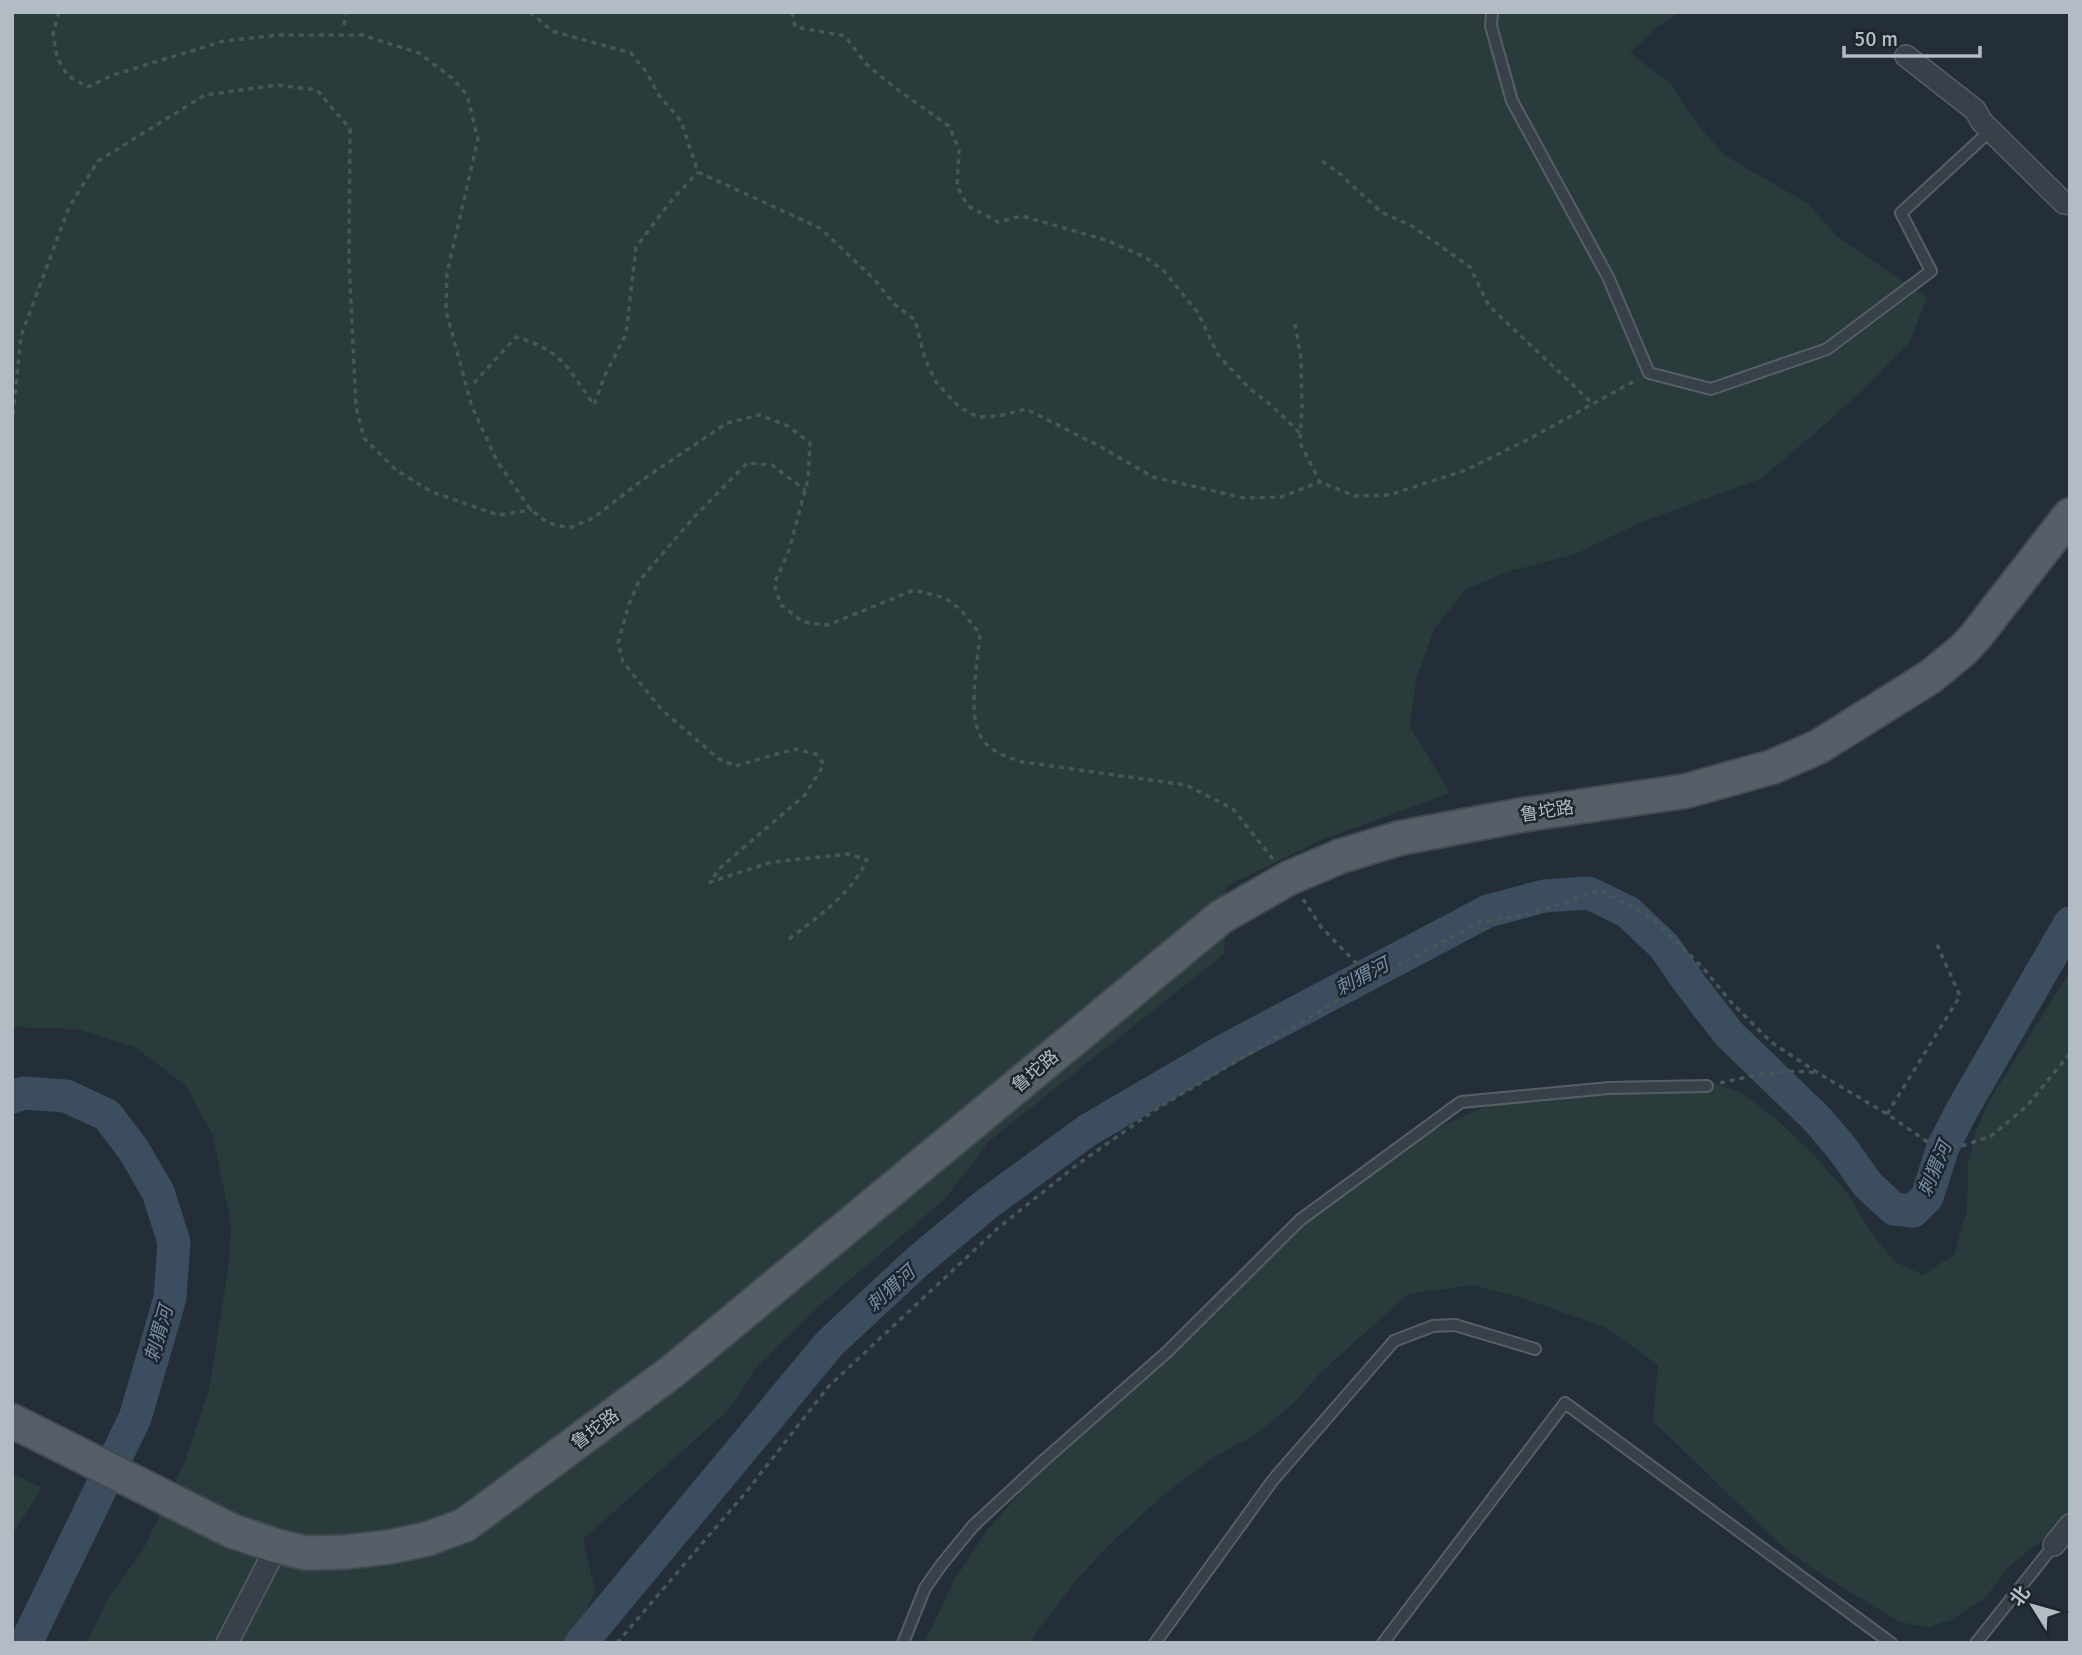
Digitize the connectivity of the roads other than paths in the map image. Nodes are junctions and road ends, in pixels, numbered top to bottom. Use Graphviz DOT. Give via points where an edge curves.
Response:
graph roads {
  1 [pos="1492,12"];
  2 [pos="1906,56"];
  3 [pos="1990,130"];
  4 [pos="2070,204"];
  5 [pos="2070,515"];
  6 [pos="1707,1086"];
  7 [pos="1535,1349"];
  8 [pos="12,1421"];
  9 [pos="2070,1525"];
  10 [pos="2054,1545"];
  11 [pos="277,1546"];
  12 [pos="227,1643"];
  13 [pos="903,1643"];
  14 [pos="1155,1643"];
  15 [pos="1383,1643"];
  16 [pos="1891,1643"];
  17 [pos="1976,1643"];
  1 -- 3 [label="lane" via="1491,26 1512,101 1608,277 1649,373 1711,389 1827,349 1931,271 1901,212"];
  2 -- 3 [label="street" via="1975,110"];
  3 -- 4 [label="street"];
  5 -- 11 [label="main road, 鲁坨路, bridge" via="1963,650 1930,677 1796,758 1686,791 1400,838 1289,878 1221,917 674,1370 465,1525 427,1539 347,1552 306,1553"];
  6 -- 13 [label="lane" via="1609,1088 1461,1102 1300,1220 1167,1352 973,1526 925,1588"];
  7 -- 14 [label="lane" via="1455,1325 1433,1326 1394,1341 1273,1480"];
  8 -- 11 [label="main road, 鲁坨路" via="232,1531"];
  9 -- 10 [label="street"];
  10 -- 17 [label="lane"];
  11 -- 12 [label="street"];
  15 -- 16 [label="lane" via="1565,1403"];
}
